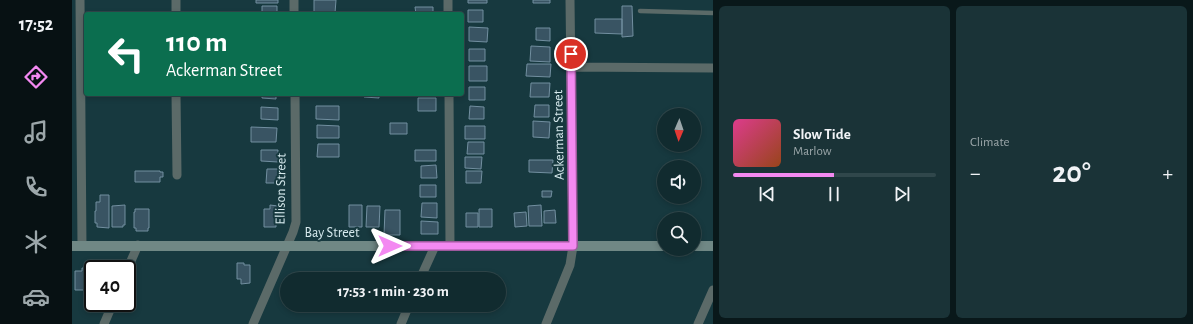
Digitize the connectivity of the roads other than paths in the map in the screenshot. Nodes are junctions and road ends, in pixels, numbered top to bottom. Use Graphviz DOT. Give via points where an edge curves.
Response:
graph roads {
  1 [pos="80,0"];
  2 [pos="176,0"];
  3 [pos="294,0"];
  4 [pos="448,0"];
  5 [pos="570,0"];
  6 [pos="640,11"];
  7 [pos="176,12"];
  8 [pos="294,12"];
  9 [pos="448,12"];
  10 [pos="713,13"];
  11 [pos="571,67"];
  12 [pos="713,68"];
  13 [pos="176,96"];
  14 [pos="295,96"];
  15 [pos="449,96"];
  16 [pos="177,175"];
  17 [pos="287,245"];
  18 [pos="77,246"];
  19 [pos="138,246"];
  20 [pos="435,246"];
  21 [pos="450,246"];
  22 [pos="573,246"];
  23 [pos="657,246"];
  24 [pos="701,246"];
  25 [pos="713,246"];
  26 [pos="132,260"];
  27 [pos="423,272"];
  28 [pos="713,290"];
  29 [pos="109,312"];
  30 [pos="406,312"];
  31 [pos="104,324"];
  32 [pos="253,324"];
  33 [pos="401,324"];
  34 [pos="546,324"];
  35 [pos="698,324"];
  1 -- 18 [label="street"];
  2 -- 7 [label="street"];
  3 -- 8 [label="street"];
  4 -- 9 [label="street"];
  5 -- 11 [label="street, Ackerman Street"];
  6 -- 10 [label="lane"];
  11 -- 12 [label="street"];
  11 -- 22 [label="street, Ackerman Street"];
  13 -- 16 [label="street"];
  14 -- 17 [label="street, Ellison Street" via="296,222"];
  15 -- 21 [label="street"];
  17 -- 19 [label="street, Bay Street"];
  17 -- 20 [label="street, Bay Street"];
  17 -- 32 [label="street, Ellison Street"];
  18 -- 19 [label="street, Bay Street"];
  19 -- 26 [label="street"];
  20 -- 21 [label="street, Bay Street"];
  20 -- 27 [label="street"];
  21 -- 22 [label="street, Bay Street"];
  22 -- 23 [label="street, Bay Street"];
  22 -- 34 [label="street, Ackerman Street" via="570,265"];
  24 -- 25 [label="street"];
  28 -- 35 [label="street"];
  29 -- 31 [label="street"];
  30 -- 33 [label="street"];
}
